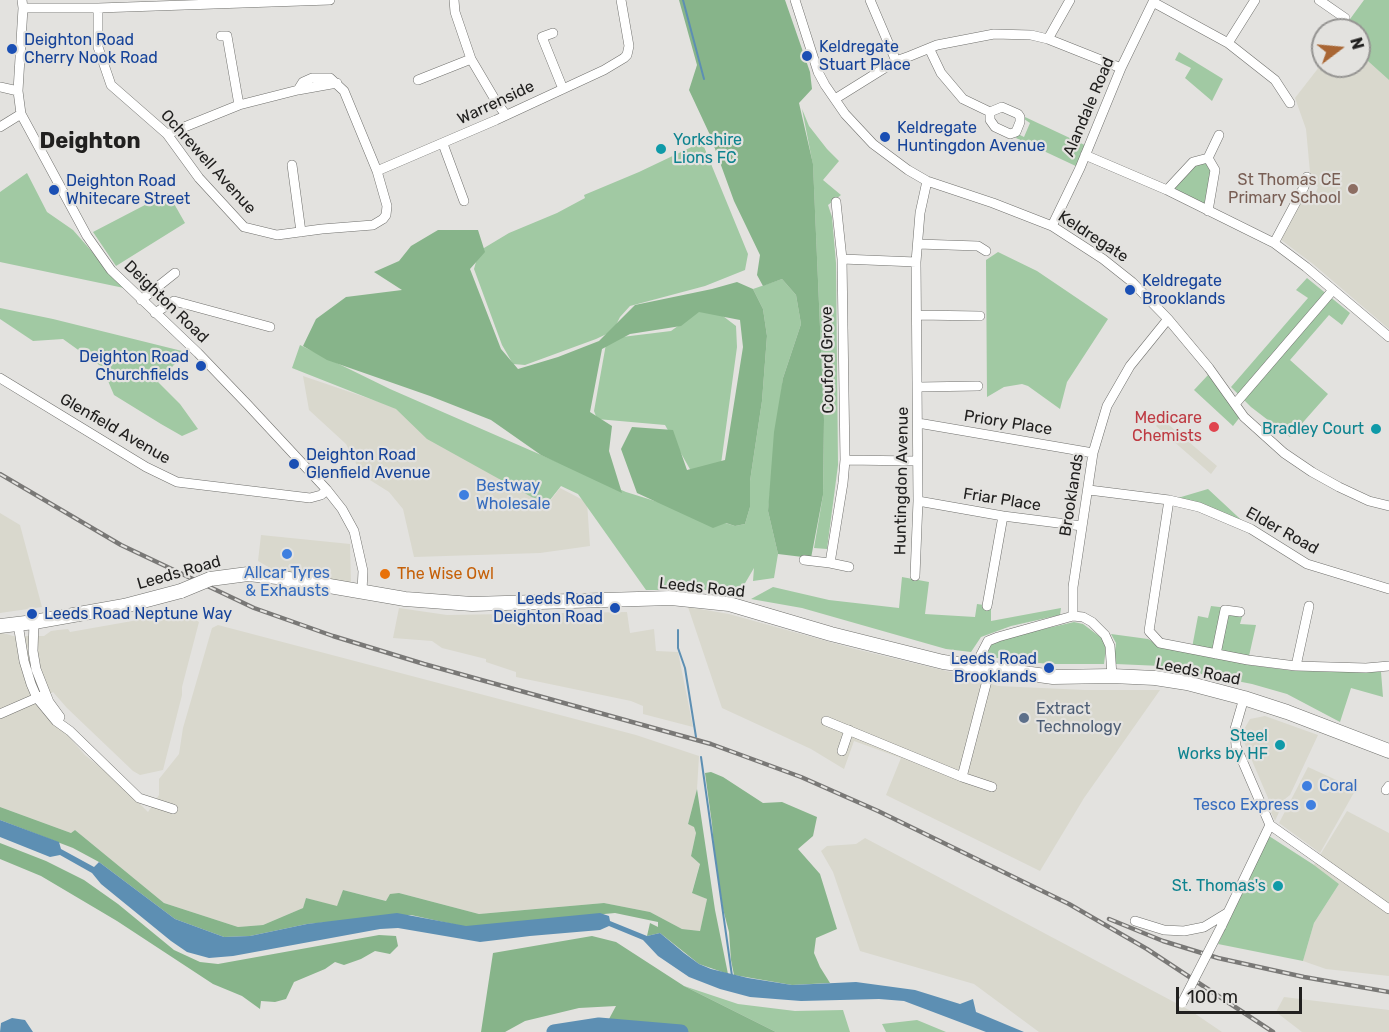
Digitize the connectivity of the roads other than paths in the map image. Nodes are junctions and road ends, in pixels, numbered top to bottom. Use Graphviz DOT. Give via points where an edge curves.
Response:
graph roads {
  1 [pos="323,0"];
  2 [pos="330,0"];
  3 [pos="454,0"];
  4 [pos="621,0"];
  5 [pos="795,0"];
  6 [pos="870,0"];
  7 [pos="1070,0"];
  8 [pos="1255,0"];
  9 [pos="1319,0"];
  10 [pos="1153,1"];
  11 [pos="131,3"];
  12 [pos="22,4"];
  13 [pos="98,8"];
  14 [pos="1352,10"];
  15 [pos="1345,18"];
  16 [pos="553,33"];
  17 [pos="221,36"];
  18 [pos="1048,39"];
  19 [pos="1228,43"];
  20 [pos="929,48"];
  21 [pos="471,59"];
  22 [pos="896,61"];
  23 [pos="1121,68"];
  24 [pos="418,80"];
  25 [pos="0,87"];
  26 [pos="562,89"];
  27 [pos="18,91"];
  28 [pos="835,99"];
  29 [pos="1290,103"];
  30 [pos="239,105"];
  31 [pos="990,112"];
  32 [pos="21,114"];
  33 [pos="506,115"];
  34 [pos="0,127"];
  35 [pos="167,134"];
  36 [pos="1219,135"];
  37 [pos="443,144"];
  38 [pos="1085,155"];
  39 [pos="1208,158"];
  40 [pos="292,165"];
  41 [pos="377,171"];
  42 [pos="1307,177"];
  43 [pos="927,181"];
  44 [pos="1167,190"];
  45 [pos="464,201"];
  46 [pos="836,202"];
  47 [pos="1208,211"];
  48 [pos="1052,226"];
  49 [pos="301,232"];
  50 [pos="1274,243"];
  51 [pos="918,244"];
  52 [pos="986,251"];
  53 [pos="842,259"];
  54 [pos="916,262"];
  55 [pos="175,273"];
  56 [pos="1333,290"];
  57 [pos="141,300"];
  58 [pos="155,313"];
  59 [pos="918,315"];
  60 [pos="980,316"];
  61 [pos="1168,319"];
  62 [pos="270,327"];
  63 [pos="1389,337"];
  64 [pos="0,378"];
  65 [pos="978,386"];
  66 [pos="919,387"];
  67 [pos="1235,404"];
  68 [pos="918,423"];
  69 [pos="1093,453"];
  70 [pos="845,460"];
  71 [pos="916,460"];
  72 [pos="327,490"];
  73 [pos="1089,490"];
  74 [pos="1169,500"];
  75 [pos="918,501"];
  76 [pos="1389,506"];
  77 [pos="1003,516"];
  78 [pos="1082,526"];
  79 [pos="804,560"];
  80 [pos="831,563"];
  81 [pos="849,567"];
  82 [pos="915,576"];
  83 [pos="978,589"];
  84 [pos="989,589"];
  85 [pos="1389,589"];
  86 [pos="362,591"];
  87 [pos="987,606"];
  88 [pos="1309,606"];
  89 [pos="1214,607"];
  90 [pos="1226,610"];
  91 [pos="1240,612"];
  92 [pos="1073,616"];
  93 [pos="34,622"];
  94 [pos="18,624"];
  95 [pos="0,626"];
  96 [pos="1216,654"];
  97 [pos="975,666"];
  98 [pos="1296,666"];
  99 [pos="1389,666"];
  100 [pos="990,669"];
  101 [pos="38,673"];
  102 [pos="1112,676"];
  103 [pos="37,698"];
  104 [pos="1244,698"];
  105 [pos="0,714"];
  106 [pos="826,721"];
  107 [pos="849,730"];
  108 [pos="70,731"];
  109 [pos="1387,749"];
  110 [pos="842,751"];
  111 [pos="962,777"];
  112 [pos="992,788"];
  113 [pos="173,809"];
  114 [pos="1270,825"];
  115 [pos="1389,909"];
  116 [pos="1227,913"];
  117 [pos="1135,921"];
  118 [pos="1182,1003"];
  1 -- 2 [label="street"];
  1 -- 11 [label="street"];
  3 -- 21 [label="street"];
  4 -- 26 [label="street, Warrenside" via="627,55"];
  5 -- 28 [label="street, Keldregate" via="819,72"];
  6 -- 22 [label="street"];
  7 -- 18 [label="street"];
  8 -- 19 [label="street"];
  9 -- 15 [label="street"];
  10 -- 19 [label="street"];
  10 -- 23 [label="street, Alandale Road"];
  11 -- 13 [label="street"];
  12 -- 13 [label="street"];
  12 -- 27 [label="street, Deighton Road"];
  13 -- 35 [label="street, Ochrewell Avenue" via="98,47 111,85"];
  14 -- 15 [label="street"];
  16 -- 26 [label="street" via="542,37"];
  17 -- 30 [label="street" via="227,36"];
  18 -- 20 [label="street" via="994,34"];
  18 -- 23 [label="street"];
  19 -- 29 [label="street" via="1275,80"];
  20 -- 22 [label="street"];
  20 -- 31 [label="street" via="941,73 963,99"];
  21 -- 24 [label="street"];
  21 -- 33 [label="street"];
  22 -- 28 [label="street"];
  23 -- 38 [label="street, Alandale Road"];
  25 -- 27 [label="street"];
  26 -- 33 [label="street, Warrenside"];
  27 -- 32 [label="street, Deighton Road"];
  28 -- 43 [label="street, Keldregate" via="873,144"];
  30 -- 35 [label="street"];
  30 -- 41 [label="street" via="337,83 344,91"];
  32 -- 34 [label="street"];
  32 -- 57 [label="street, Deighton Road" via="87,236 111,270"];
  33 -- 37 [label="street, Warrenside"];
  35 -- 49 [label="street, Ochrewell Avenue" via="199,178 244,227 277,235"];
  36 -- 39 [label="street"];
  37 -- 41 [label="street, Warrenside"];
  37 -- 45 [label="street"];
  38 -- 44 [label="street"];
  38 -- 48 [label="street, Alandale Road"];
  39 -- 44 [label="street" via="1193,162"];
  39 -- 47 [label="street" via="1215,170"];
  40 -- 49 [label="street"];
  41 -- 49 [label="street, Ochrewell Avenue" via="387,206 383,219 373,225"];
  42 -- 50 [label="street" via="1309,188"];
  43 -- 48 [label="street, Keldregate"];
  43 -- 51 [label="street, Huntingdon Avenue"];
  44 -- 47 [label="street"];
  46 -- 53 [label="street, Couford Grove"];
  47 -- 50 [label="street"];
  48 -- 61 [label="street, Keldregate" via="1132,282"];
  50 -- 56 [label="street"];
  51 -- 52 [label="street" via="978,246"];
  51 -- 54 [label="street, Huntingdon Avenue"];
  53 -- 54 [label="street"];
  53 -- 70 [label="street, Couford Grove"];
  54 -- 59 [label="street, Huntingdon Avenue"];
  55 -- 57 [label="street"];
  56 -- 63 [label="street"];
  56 -- 67 [label="street"];
  57 -- 58 [label="street, Deighton Road"];
  58 -- 62 [label="street" via="174,301"];
  58 -- 72 [label="street, Deighton Road"];
  59 -- 60 [label="street"];
  59 -- 66 [label="street, Huntingdon Avenue"];
  61 -- 67 [label="street, Keldregate"];
  61 -- 69 [label="street, Brooklands" via="1116,389"];
  64 -- 72 [label="street, Glenfield Avenue" via="177,482 310,498"];
  65 -- 66 [label="street, Huntingdon Avenue"];
  66 -- 68 [label="street, Huntingdon Avenue"];
  67 -- 76 [label="street, Keldregate" via="1251,424 1312,472 1369,501"];
  68 -- 69 [label="street, Priory Place"];
  68 -- 71 [label="street, Huntingdon Avenue"];
  69 -- 73 [label="street, Brooklands"];
  70 -- 71 [label="street"];
  70 -- 80 [label="street, Couford Grove"];
  71 -- 75 [label="street, Huntingdon Avenue"];
  72 -- 86 [label="street, Deighton Road" via="354,531 363,571"];
  73 -- 74 [label="street, Elder Road"];
  73 -- 78 [label="street, Brooklands"];
  74 -- 85 [label="street, Elder Road" via="1199,507 1251,529 1307,564"];
  74 -- 96 [label="street" via="1149,632 1160,643"];
  75 -- 77 [label="street, Friar Place"];
  75 -- 82 [label="street, Huntingdon Avenue"];
  77 -- 78 [label="street, Friar Place"];
  77 -- 84 [label="street"];
  78 -- 92 [label="street, Brooklands"];
  79 -- 80 [label="street"];
  80 -- 81 [label="street"];
  83 -- 84 [label="street"];
  84 -- 87 [label="street"];
  86 -- 93 [label="main road, Leeds Road, bridge" via="248,574 210,579 124,606"];
  86 -- 97 [label="main road, Leeds Road" via="472,604 671,598 729,604 831,634 943,662"];
  88 -- 98 [label="street"];
  89 -- 90 [label="street"];
  90 -- 91 [label="street"];
  90 -- 96 [label="street"];
  92 -- 97 [label="street" via="988,641"];
  92 -- 102 [label="street" via="1092,622 1105,635 1110,646"];
  93 -- 94 [label="main road, Leeds Road"];
  93 -- 101 [label="street" via="33,651"];
  94 -- 95 [label="main road, Leeds Road"];
  94 -- 103 [label="street" via="24,661"];
  96 -- 98 [label="street"];
  97 -- 100 [label="main road, Leeds Road"];
  98 -- 99 [label="street"];
  100 -- 102 [label="main road, Leeds Road" via="1053,677"];
  100 -- 111 [label="street"];
  101 -- 103 [label="street" via="35,680 41,696"];
  101 -- 108 [label="street" via="49,702"];
  102 -- 104 [label="main road, Leeds Road" via="1187,683"];
  103 -- 105 [label="street"];
  103 -- 108 [label="street"];
  104 -- 109 [label="main road, Leeds Road"];
  104 -- 114 [label="street" via="1235,729 1236,746"];
  106 -- 107 [label="street"];
  107 -- 110 [label="street"];
  107 -- 111 [label="street"];
  108 -- 113 [label="street" via="139,798"];
  111 -- 112 [label="street"];
  114 -- 115 [label="street"];
  114 -- 116 [label="street"];
  116 -- 117 [label="street" via="1204,927 1184,931 1164,930"];
  116 -- 118 [label="street, bridge"];
}
